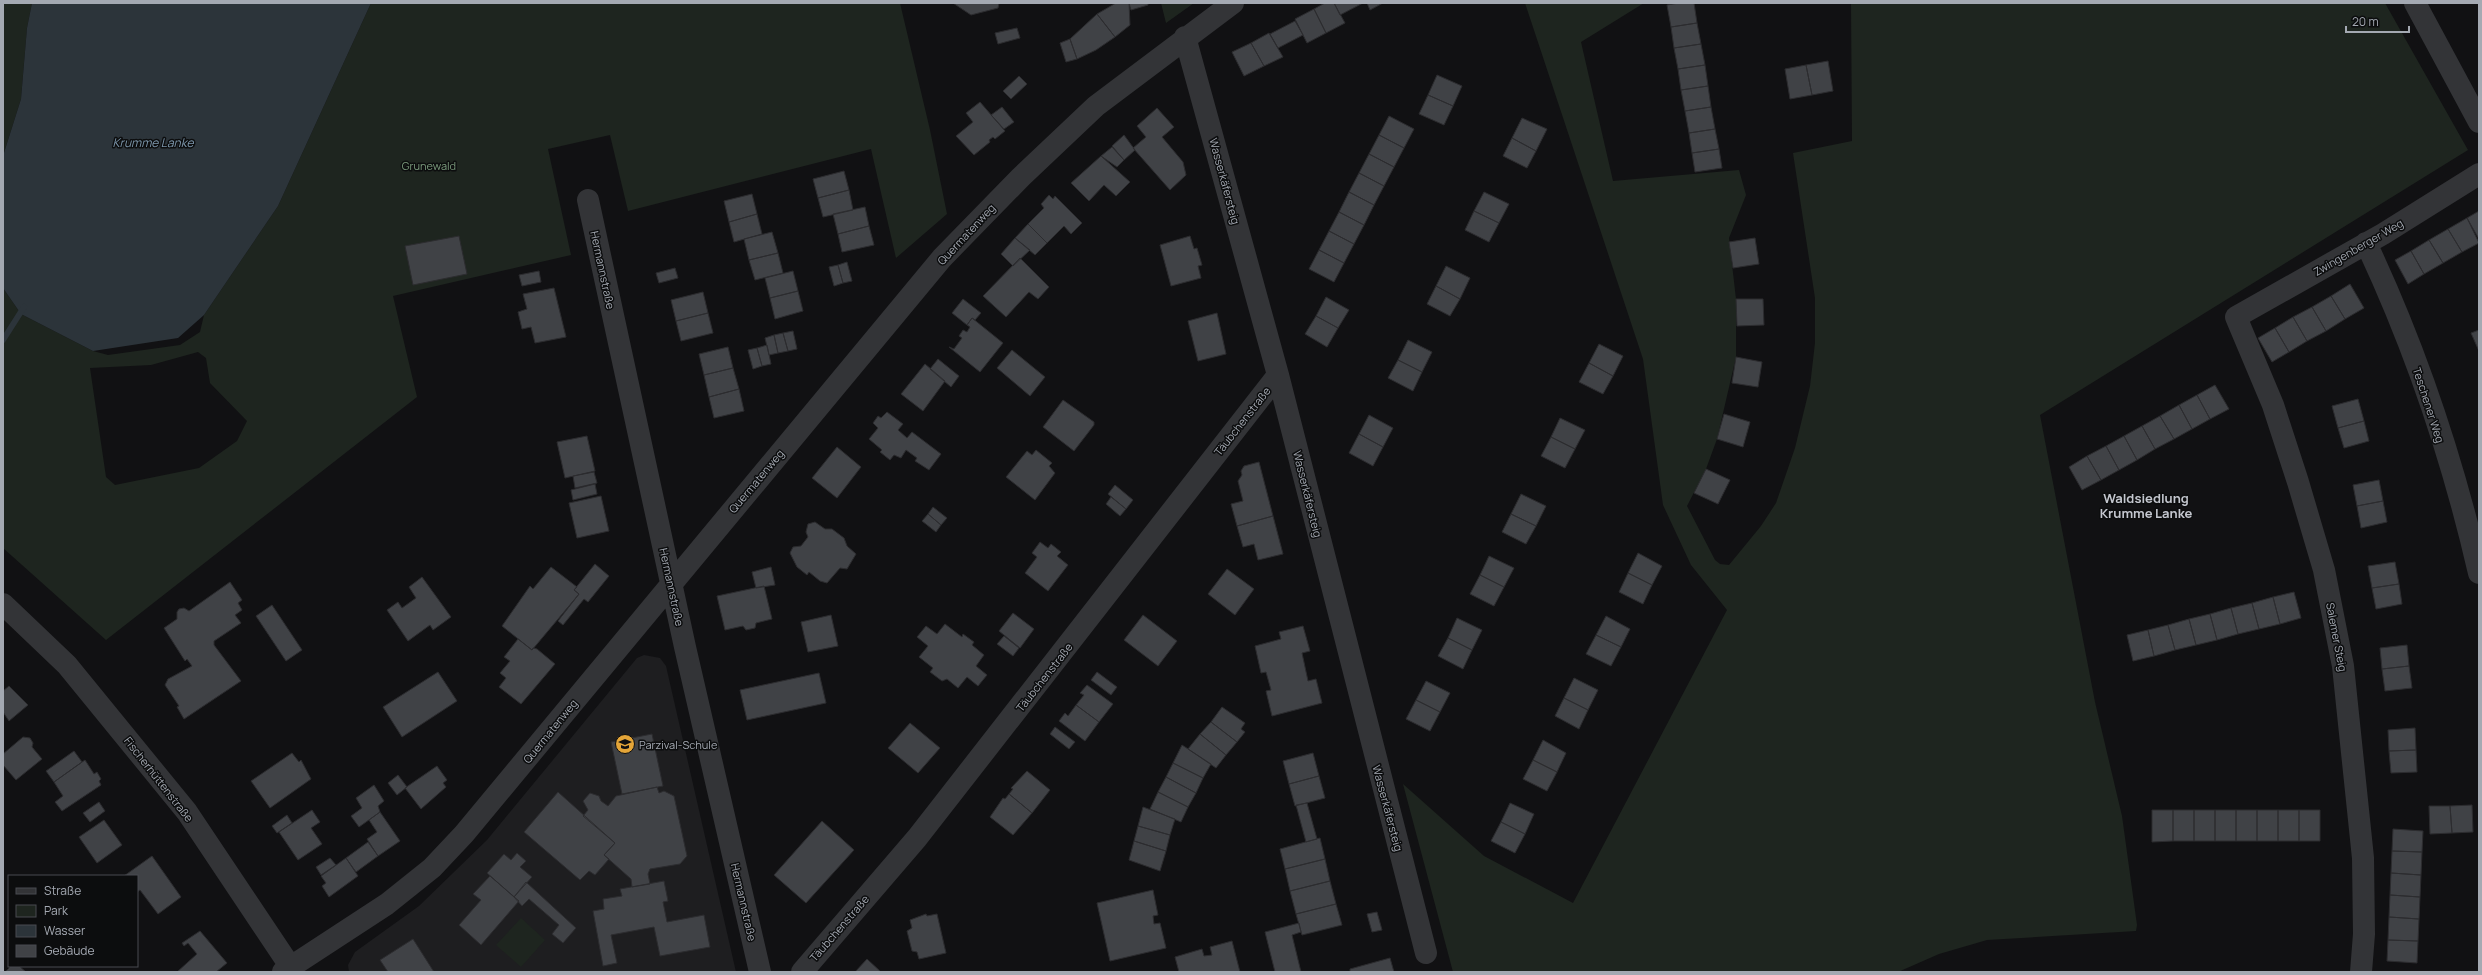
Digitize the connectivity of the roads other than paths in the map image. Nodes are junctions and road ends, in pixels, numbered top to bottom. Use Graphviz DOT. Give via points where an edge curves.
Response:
graph roads {
  1 [pos="1233,3"];
  2 [pos="2415,3"];
  3 [pos="1185,37"];
  4 [pos="2479,122"];
  5 [pos="2479,174"];
  6 [pos="588,200"];
  7 [pos="2366,242"];
  8 [pos="2236,317"];
  9 [pos="1278,375"];
  10 [pos="2479,573"];
  11 [pos="671,583"];
  12 [pos="3,604"];
  13 [pos="1426,953"];
  14 [pos="289,970"];
  15 [pos="760,972"];
  16 [pos="802,972"];
  17 [pos="2361,972"];
  1 -- 3 [label="street, Quermatenweg"];
  2 -- 4 [label="street"];
  3 -- 9 [label="street, Wasserkäfersteig"];
  3 -- 11 [label="street, Quermatenweg" via="1096,106 1021,177 942,258"];
  5 -- 7 [label="street, Zwingenberger Weg"];
  6 -- 11 [label="street, Hermannstraße"];
  7 -- 8 [label="street, Zwingenberger Weg"];
  7 -- 10 [label="street, Teschener Weg" via="2394,302 2414,358 2465,512"];
  8 -- 17 [label="street, Salemer Steig" via="2273,405 2298,482 2324,570 2343,666 2363,858 2364,934"];
  9 -- 13 [label="street, Wasserkäfersteig"];
  9 -- 16 [label="street, Täubchenstraße" via="917,838"];
  11 -- 14 [label="street, Quermatenweg" via="464,834 432,868 387,904"];
  11 -- 15 [label="street, Hermannstraße"];
  12 -- 14 [label="street, Fischerhüttenstraße" via="68,665 187,812"];
}
